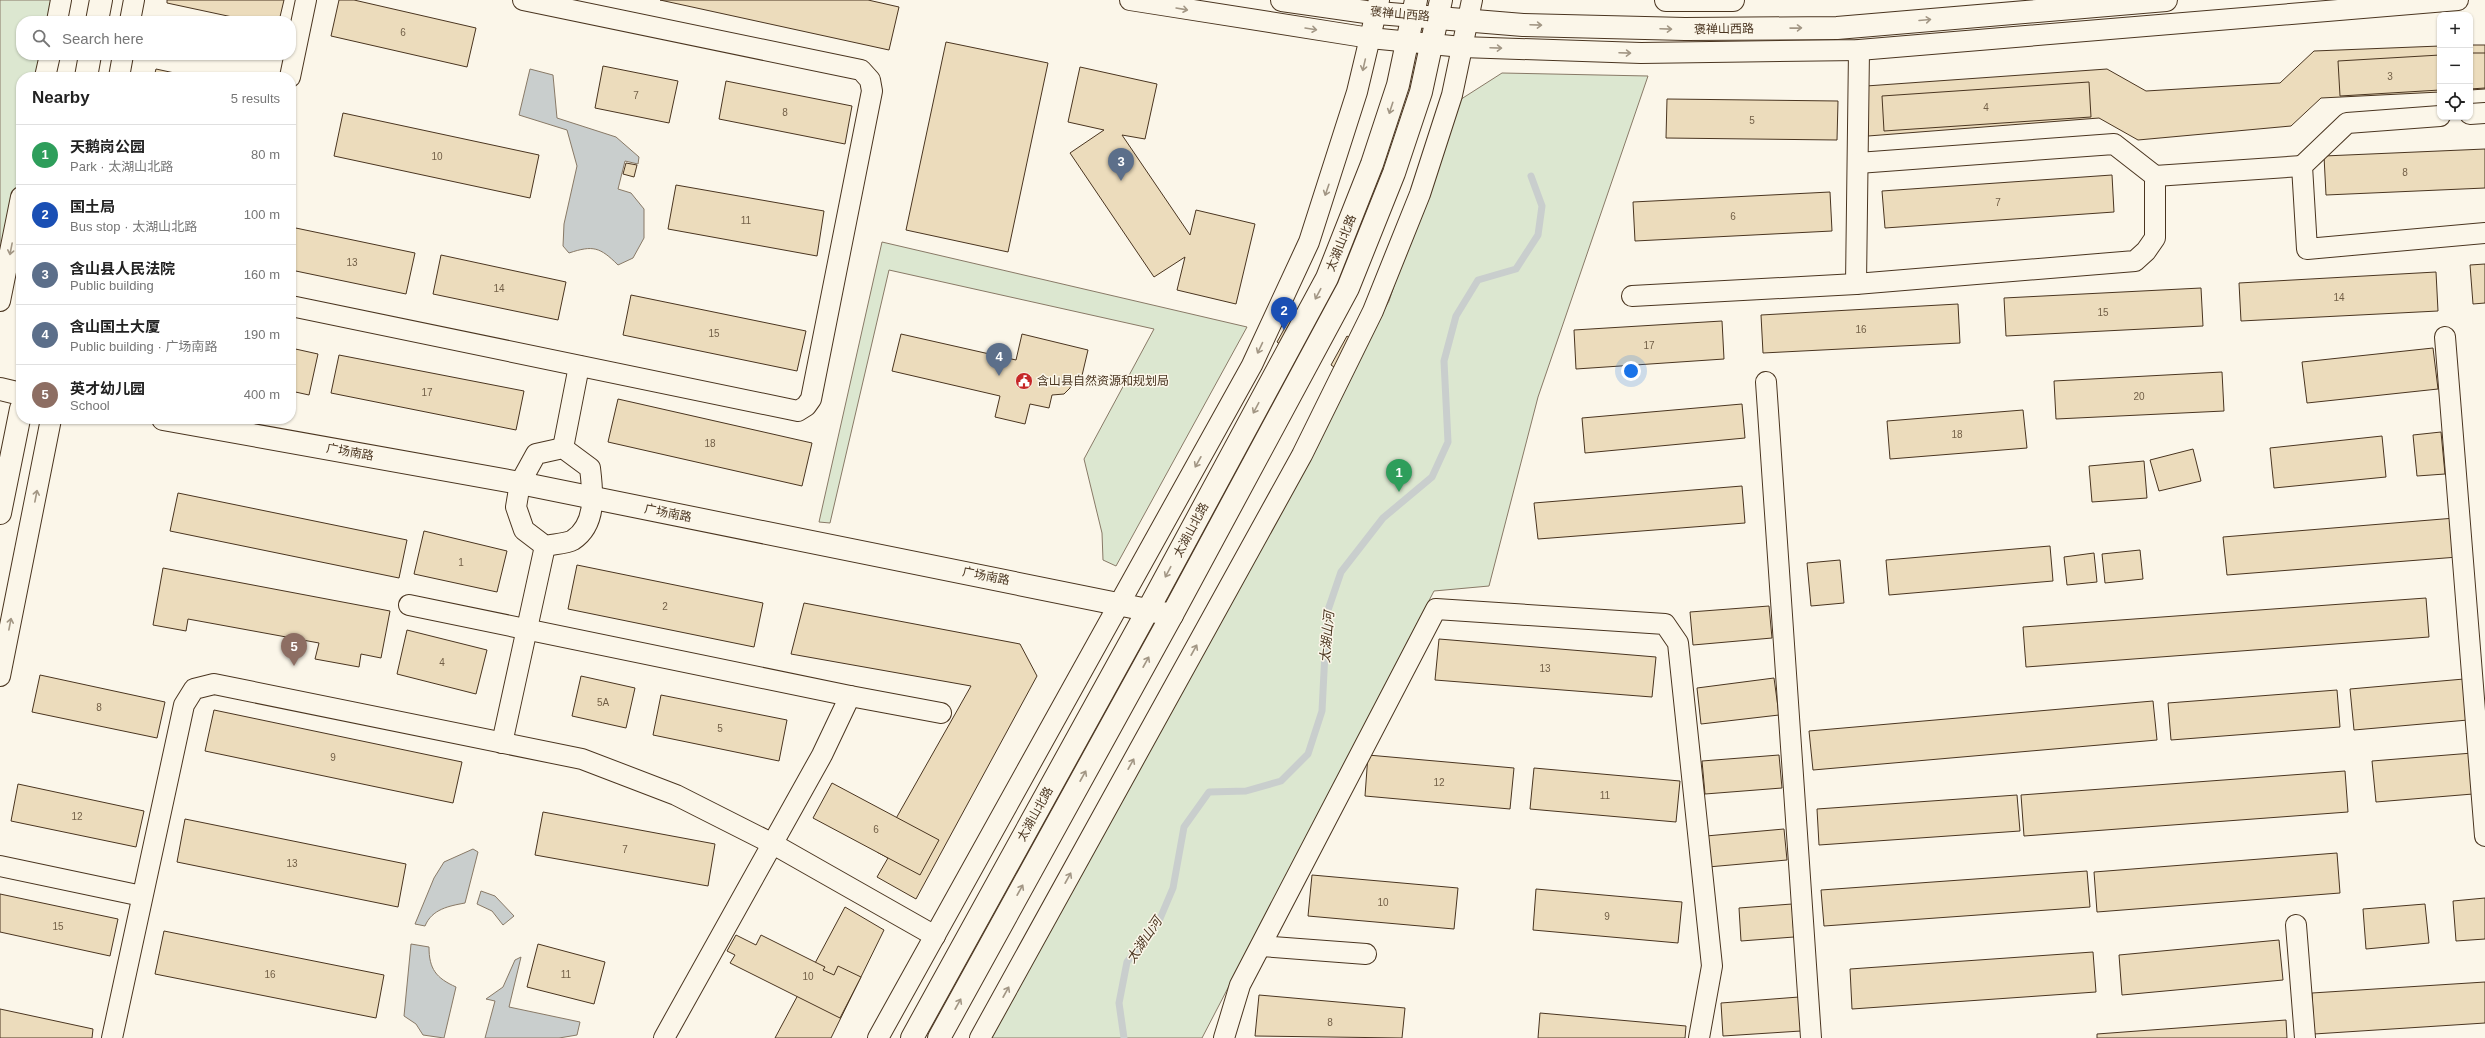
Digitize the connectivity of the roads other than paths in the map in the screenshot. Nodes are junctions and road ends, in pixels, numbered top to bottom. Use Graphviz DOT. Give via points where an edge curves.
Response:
graph roads {
  1 [pos="61,0"];
  2 [pos="101,0"];
  3 [pos="134,0"];
  4 [pos="306,0"];
  5 [pos="523,0"];
  6 [pos="1130,0"];
  7 [pos="1282,0"];
  8 [pos="1666,0"];
  9 [pos="1733,0"];
  10 [pos="2166,0"];
  11 [pos="2458,0"];
  12 [pos="567,4"];
  13 [pos="1378,6"];
  14 [pos="1415,8"];
  15 [pos="1439,9"];
  16 [pos="1470,10"];
  17 [pos="58,16"];
  18 [pos="97,16"];
  19 [pos="131,16"];
  20 [pos="1370,38"];
  21 [pos="1408,42"];
  22 [pos="1432,44"];
  23 [pos="1462,47"];
  24 [pos="296,48"];
  25 [pos="1859,50"];
  26 [pos="49,60"];
  27 [pos="89,60"];
  28 [pos="122,60"];
  29 [pos="294,60"];
  30 [pos="46,72"];
  31 [pos="87,72"];
  32 [pos="120,72"];
  33 [pos="291,72"];
  34 [pos="2485,113"];
  35 [pos="2473,114"];
  36 [pos="2437,116"];
  37 [pos="1858,164"];
  38 [pos="2302,166"];
  39 [pos="2155,176"];
  40 [pos="16,222"];
  41 [pos="2485,233"];
  42 [pos="1856,284"];
  43 [pos="1632,296"];
  44 [pos="0,301"];
  45 [pos="296,307"];
  46 [pos="2446,337"];
  47 [pos="579,366"];
  48 [pos="1766,382"];
  49 [pos="0,390"];
  50 [pos="16,393"];
  51 [pos="18,424"];
  52 [pos="50,424"];
  53 [pos="190,424"];
  54 [pos="563,448"];
  55 [pos="520,482"];
  56 [pos="593,498"];
  57 [pos="0,513"];
  58 [pos="545,546"];
  59 [pos="1120,604"];
  60 [pos="409,605"];
  61 [pos="1148,610"];
  62 [pos="1172,615"];
  63 [pos="527,629"];
  64 [pos="0,676"];
  65 [pos="850,696"];
  66 [pos="941,713"];
  67 [pos="502,743"];
  68 [pos="2485,836"];
  69 [pos="773,844"];
  70 [pos="0,866"];
  71 [pos="142,896"];
  72 [pos="2296,926"];
  73 [pos="935,936"];
  74 [pos="1261,946"];
  75 [pos="1366,954"];
  76 [pos="112,1038"];
  77 [pos="664,1038"];
  78 [pos="878,1038"];
  79 [pos="912,1038"];
  80 [pos="939,1038"];
  81 [pos="980,1038"];
  82 [pos="1224,1038"];
  83 [pos="1699,1038"];
  84 [pos="1811,1038"];
  85 [pos="2305,1038"];
  1 -- 17 [label="street"];
  2 -- 18 [label="main road"];
  3 -- 19 [label="street"];
  4 -- 24 [label="street"];
  5 -- 12 [label="street"];
  6 -- 20 [label="street, one-way"];
  7 -- 13 [label="main road, 褒禅山西路"];
  8 -- 9 [label="main road"];
  16 -- 10 [label="main road, 褒禅山西路, one-way" via="1523,25 1685,29 1837,28"];
  11 -- 25 [label="street"];
  12 -- 47 [label="street" via="862,70 870,80 872,91 811,399 806,406 798,411"];
  13 -- 14 [label="main road, 褒禅山西路"];
  13 -- 20 [label="street"];
  14 -- 15 [label="main road, 褒禅山西路"];
  14 -- 21 [label="main road, 太湖山北路"];
  15 -- 16 [label="main road, 褒禅山西路"];
  15 -- 22 [label="main road, 太湖山北路"];
  16 -- 23 [label="street"];
  20 -- 21 [label="street"];
  20 -- 59 [label="street, one-way" via="1348,122 1309,242 1252,365"];
  21 -- 22 [label="street"];
  21 -- 61 [label="main road, 太湖山北路, one-way" via="1398,85 1372,164 1327,278"];
  22 -- 23 [label="street"];
  22 -- 62 [label="main road, 太湖山北路" via="1421,92 1394,173 1348,288"];
  23 -- 25 [label="street, one-way" via="1642,53"];
  81 -- 23 [label="street, one-way" via="1302,455 1373,311 1420,194 1452,95"];
  25 -- 37 [label="street"];
  26 -- 30 [label="street"];
  27 -- 31 [label="main road"];
  28 -- 32 [label="street"];
  29 -- 33 [label="street"];
  34 -- 35 [label="street"];
  36 -- 38 [label="street" via="2347,123"];
  37 -- 39 [label="street" via="2114,144"];
  37 -- 42 [label="street"];
  38 -- 39 [label="street"];
  38 -- 41 [label="street" via="2307,249"];
  39 -- 42 [label="street" via="2155,238 2135,261"];
  40 -- 44 [label="street, one-way"];
  42 -- 43 [label="street"];
  45 -- 47 [label="street"];
  46 -- 68 [label="street"];
  47 -- 54 [label="street"];
  48 -- 84 [label="street"];
  49 -- 50 [label="main road"];
  51 -- 57 [label="main road"];
  64 -- 52 [label="street, one-way"];
  53 -- 55 [label="main road, 广场南路"];
  54 -- 55 [label="street" via="536,454"];
  54 -- 56 [label="street" via="590,468"];
  55 -- 56 [label="main road, 广场南路"];
  55 -- 58 [label="street" via="516,507 524,530"];
  56 -- 58 [label="street" via="587,526 572,540"];
  56 -- 59 [label="main road, 广场南路"];
  58 -- 63 [label="street"];
  59 -- 61 [label="main road, 广场南路"];
  59 -- 73 [label="street"];
  60 -- 63 [label="street"];
  61 -- 62 [label="main road, 广场南路"];
  61 -- 79 [label="main road, 太湖山北路"];
  80 -- 62 [label="main road, 太湖山北路, one-way"];
  63 -- 65 [label="street"];
  63 -- 67 [label="street"];
  65 -- 66 [label="street"];
  65 -- 69 [label="street"];
  67 -- 69 [label="street" via="582,759 676,795"];
  67 -- 71 [label="street" via="214,684 194,689 184,705"];
  69 -- 73 [label="street"];
  69 -- 77 [label="street"];
  70 -- 71 [label="street"];
  71 -- 76 [label="street"];
  72 -- 85 [label="street"];
  73 -- 78 [label="street"];
  74 -- 75 [label="street"];
  74 -- 82 [label="street" via="1240,985"];
  74 -- 83 [label="street" via="1436,609 1665,624 1678,643 1712,966"];
}
